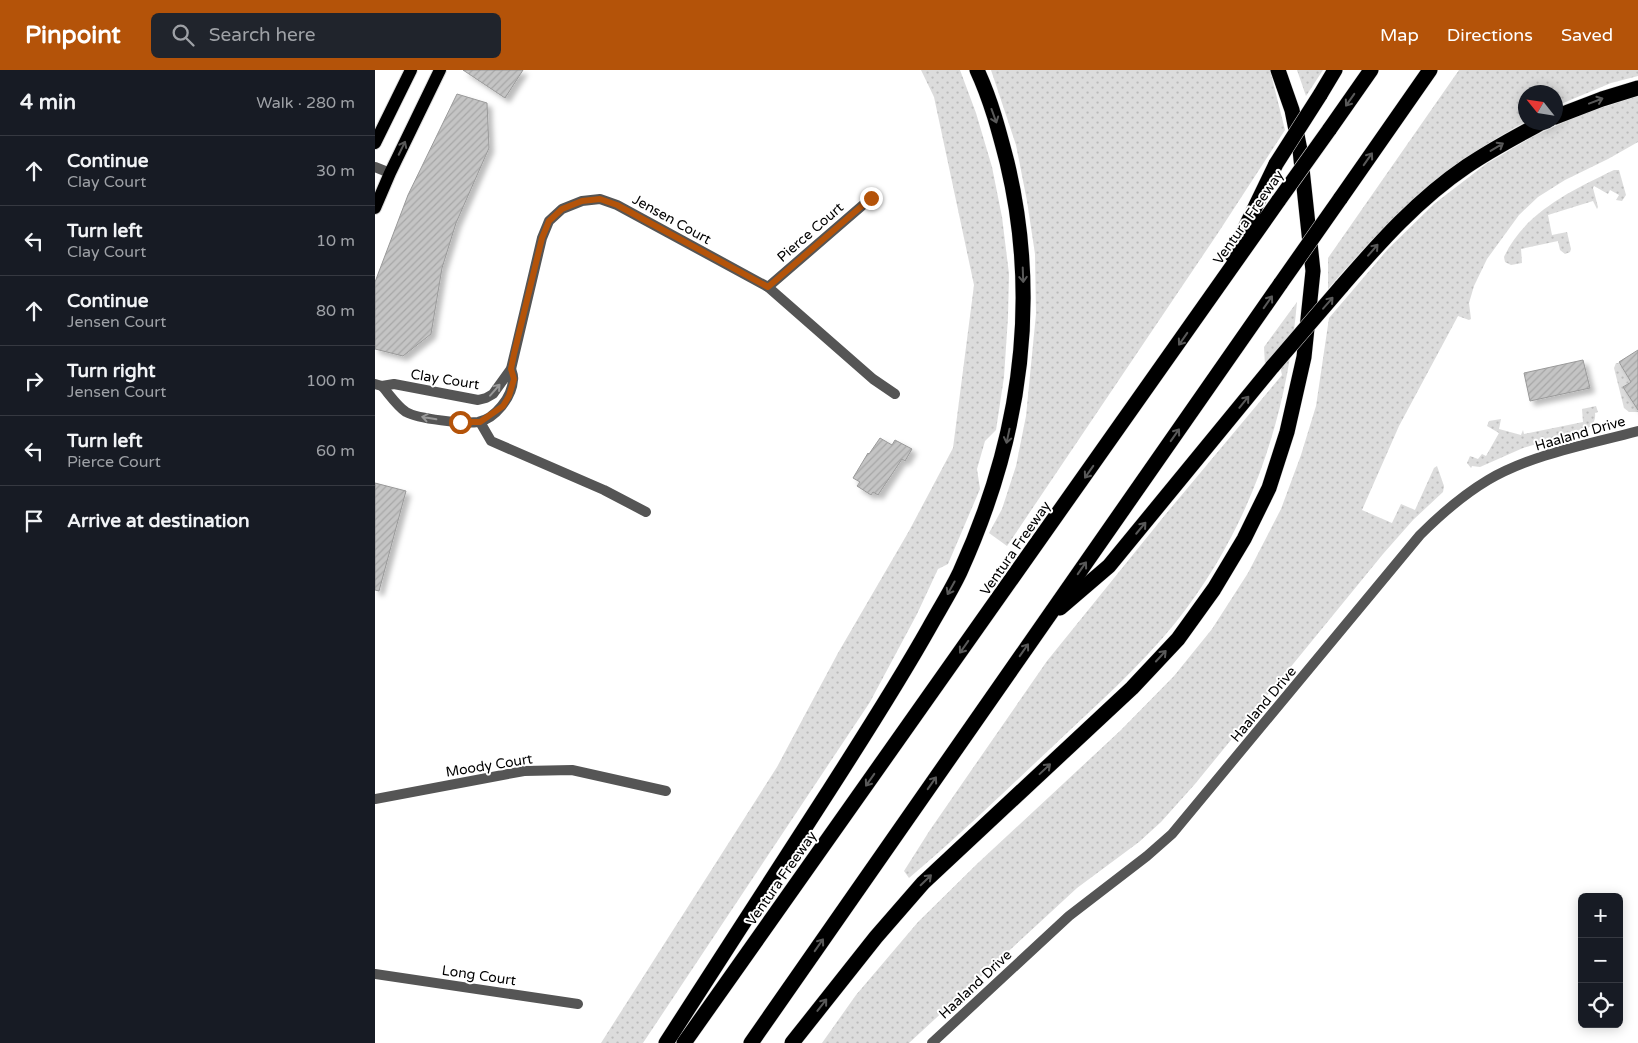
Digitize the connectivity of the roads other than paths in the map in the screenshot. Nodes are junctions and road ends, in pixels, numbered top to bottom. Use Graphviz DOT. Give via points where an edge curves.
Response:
graph roads {
  1 [pos="411,70"];
  2 [pos="440,70"];
  3 [pos="977,70"];
  4 [pos="1278,70"];
  5 [pos="1335,70"];
  6 [pos="1371,70"];
  7 [pos="1430,70"];
  8 [pos="1638,88"];
  9 [pos="1563,114"];
  10 [pos="1528,130"];
  11 [pos="375,143"];
  12 [pos="375,167"];
  13 [pos="390,172"];
  14 [pos="871,198"];
  15 [pos="375,208"];
  16 [pos="768,287"];
  17 [pos="1211,299"];
  18 [pos="511,369"];
  19 [pos="379,385"];
  20 [pos="895,394"];
  21 [pos="480,422"];
  22 [pos="1638,431"];
  23 [pos="646,512"];
  24 [pos="1044,622"];
  25 [pos="666,791"];
  26 [pos="375,799"];
  27 [pos="375,974"];
  28 [pos="578,1004"];
  29 [pos="666,1043"];
  30 [pos="684,1043"];
  31 [pos="751,1043"];
  32 [pos="791,1043"];
  33 [pos="932,1043"];
  1 -- 11 [label="main road"];
  13 -- 2 [label="main road, one-way"];
  3 -- 29 [label="highway, one-way" via="998,125 1014,194 1023,270 1018,388 986,510 959,574 899,681"];
  32 -- 4 [label="highway, one-way" via="923,883 1132,688 1178,639 1214,589 1248,530 1269,488 1287,432 1305,357 1313,271 1300,150 1292,110"];
  5 -- 17 [label="highway, bridge" via="1276,164"];
  6 -- 17 [label="highway, Ventura Freeway, one-way, bridge"];
  24 -- 7 [label="highway, one-way, bridge"];
  9 -- 8 [label="highway, one-way"];
  24 -- 10 [label="highway, one-way, bridge" via="1109,566 1381,240 1435,190 1501,144"];
  12 -- 13 [label="street"];
  13 -- 15 [label="main road"];
  14 -- 16 [label="street, Pierce Court"];
  16 -- 18 [label="street, Jensen Court" via="617,205 600,199 582,201 562,209 549,221 542,238"];
  16 -- 20 [label="street, Jensen Court" via="873,379"];
  17 -- 30 [label="highway, Ventura Freeway, one-way"];
  19 -- 18 [label="street, Clay Court, one-way" via="395,384 478,400 493,394"];
  18 -- 21 [label="street" via="514,379 509,396 503,406"];
  21 -- 19 [label="street, Clay Court, one-way" via="460,422 406,412"];
  21 -- 23 [label="street" via="491,441 604,490"];
  22 -- 33 [label="street, Haaland Drive" via="1511,468 1489,479 1440,515 1173,834 1069,916"];
  31 -- 24 [label="highway, one-way"];
  25 -- 26 [label="street, Moody Court" via="572,770 524,771"];
  27 -- 28 [label="street, Long Court"];
}
